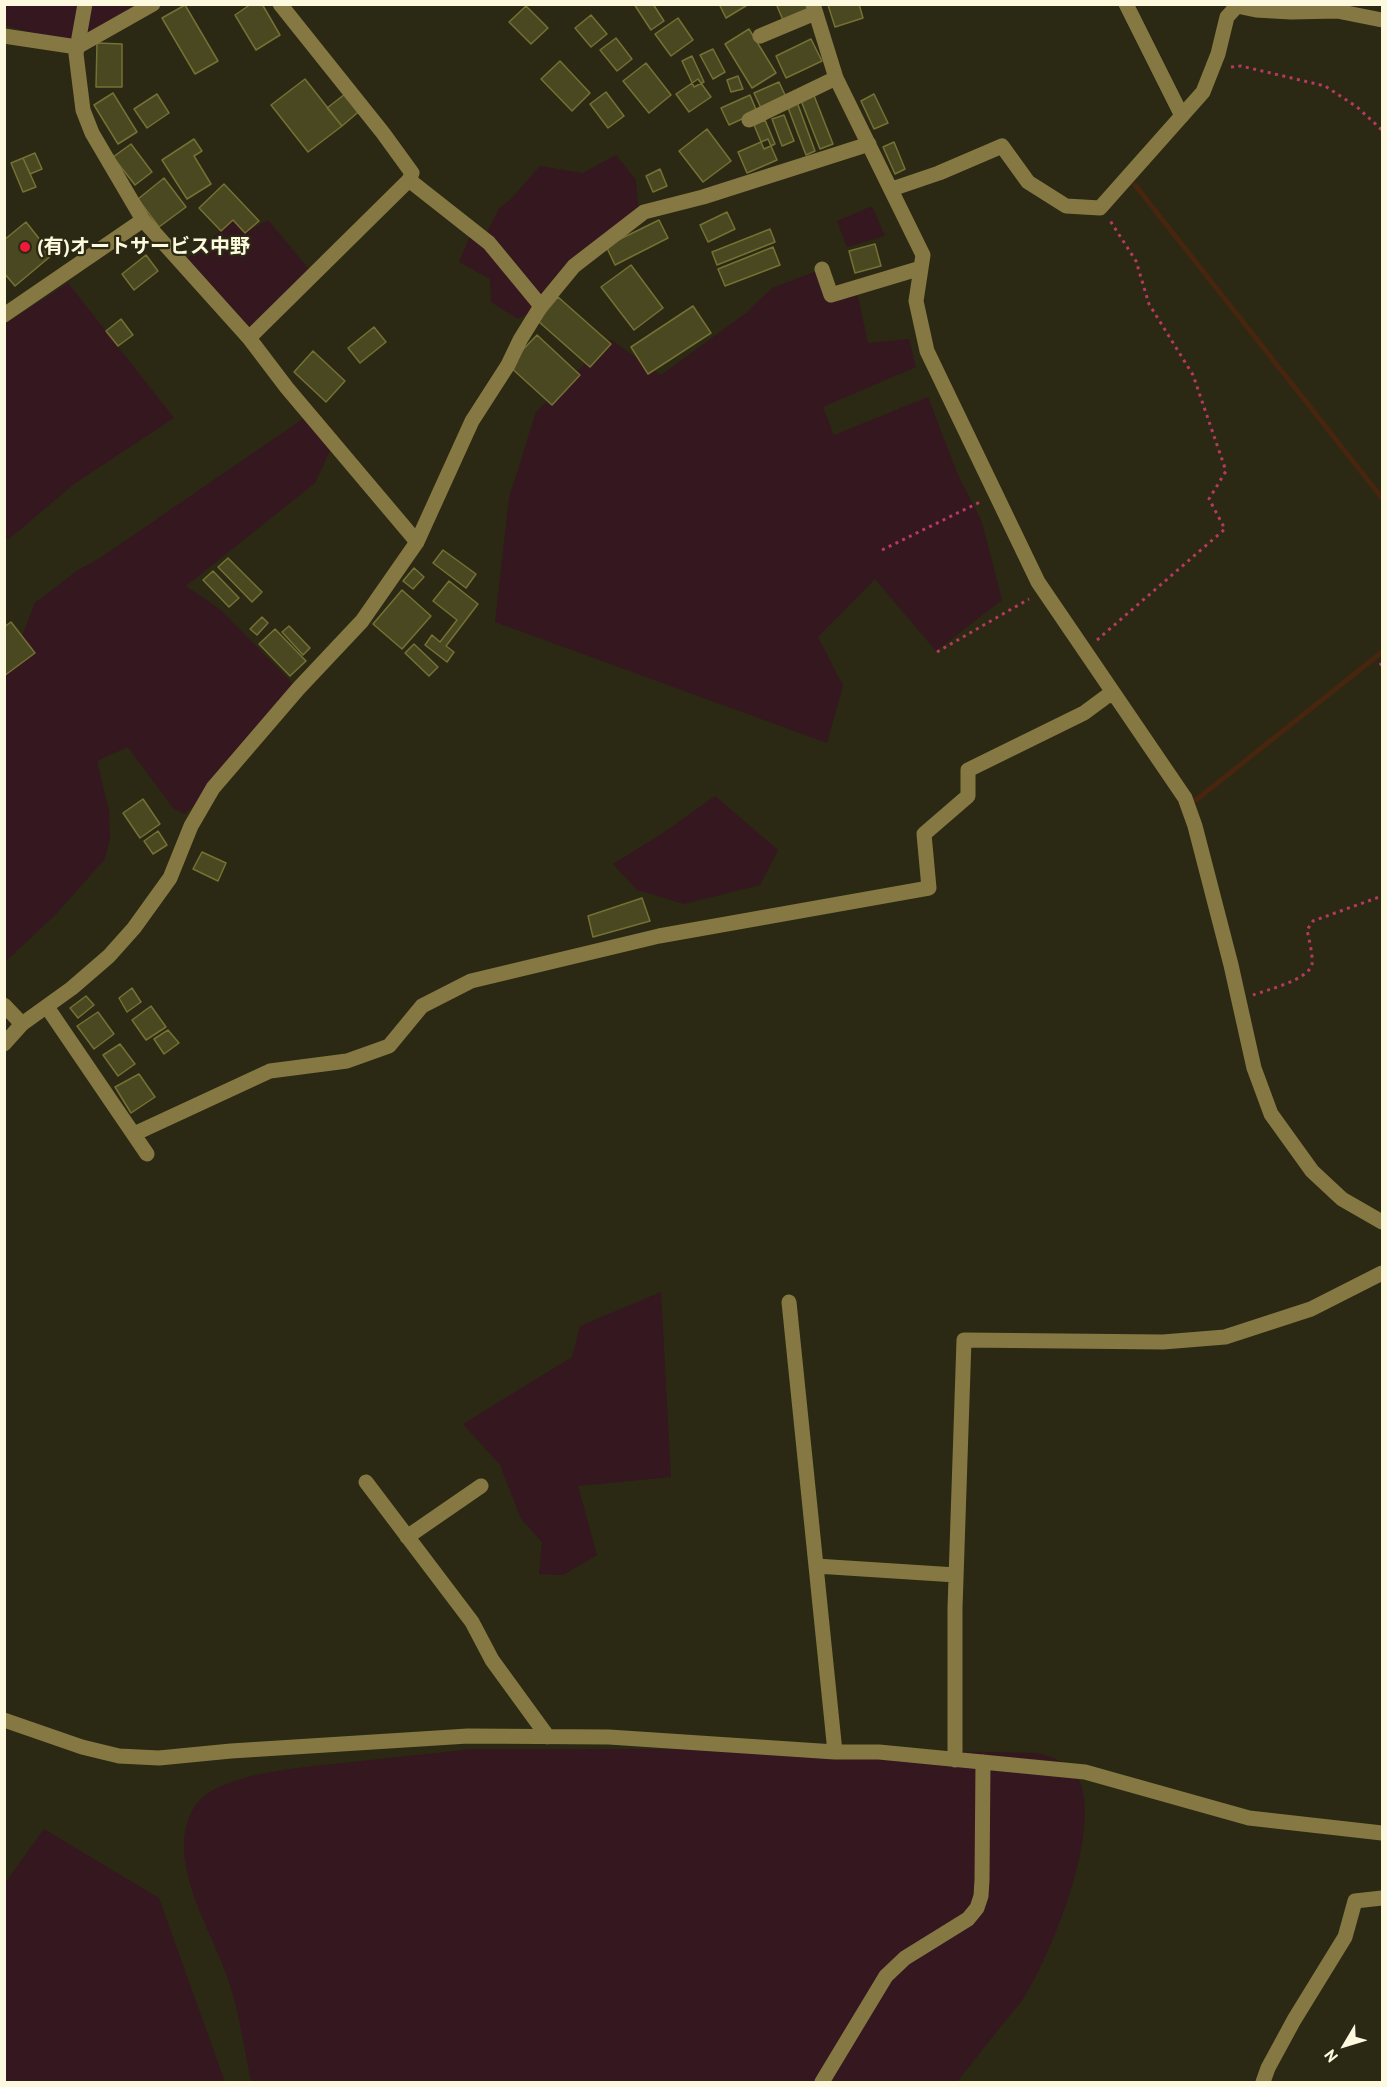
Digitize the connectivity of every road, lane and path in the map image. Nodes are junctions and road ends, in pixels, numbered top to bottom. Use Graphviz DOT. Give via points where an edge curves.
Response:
graph roads {
  1 [pos="85,4"];
  2 [pos="153,4"];
  3 [pos="280,4"];
  4 [pos="1126,4"];
  5 [pos="814,9"];
  6 [pos="1383,20"];
  7 [pos="4,36"];
  8 [pos="760,36"];
  9 [pos="77,47"];
  10 [pos="1213,69"];
  11 [pos="836,78"];
  12 [pos="1182,116"];
  13 [pos="749,120"];
  14 [pos="1383,130"];
  15 [pos="869,144"];
  16 [pos="409,180"];
  17 [pos="892,189"];
  18 [pos="1100,207"];
  19 [pos="143,220"];
  20 [pos="921,268"];
  21 [pos="822,269"];
  22 [pos="540,306"];
  23 [pos="4,315"];
  24 [pos="249,338"];
  25 [pos="995,495"];
  26 [pos="417,542"];
  27 [pos="882,550"];
  28 [pos="1044,591"];
  29 [pos="1084,651"];
  30 [pos="937,652"];
  31 [pos="1114,695"];
  32 [pos="1383,896"];
  33 [pos="1239,999"];
  34 [pos="4,1005"];
  35 [pos="47,1007"];
  36 [pos="22,1024"];
  37 [pos="4,1044"];
  38 [pos="134,1134"];
  39 [pos="147,1154"];
  40 [pos="1383,1222"];
  41 [pos="1383,1273"];
  42 [pos="789,1302"];
  43 [pos="366,1482"];
  44 [pos="481,1486"];
  45 [pos="407,1537"];
  46 [pos="816,1566"];
  47 [pos="956,1575"];
  48 [pos="4,1720"];
  49 [pos="548,1737"];
  50 [pos="835,1752"];
  51 [pos="955,1760"];
  52 [pos="983,1762"];
  53 [pos="1383,1833"];
  54 [pos="1383,1898"];
  55 [pos="822,2082"];
  56 [pos="1263,2082"];
  1 -- 9 [label="street"];
  2 -- 9 [label="street"];
  3 -- 16 [label="street" via="383,133 412,173"];
  4 -- 12 [label="street"];
  5 -- 8 [label="street"];
  5 -- 11 [label="street"];
  6 -- 10 [label="street" via="1337,11 1292,12 1237,6 1227,17"];
  7 -- 9 [label="street"];
  9 -- 19 [label="street" via="83,110 92,133"];
  10 -- 12 [label="street" via="1203,92"];
  10 -- 14 [label="path" via="1241,66 1325,86"];
  11 -- 13 [label="street"];
  11 -- 15 [label="street"];
  12 -- 18 [label="street"];
  15 -- 17 [label="street"];
  15 -- 22 [label="street" via="644,212 574,266"];
  16 -- 22 [label="street" via="489,243"];
  16 -- 24 [label="street"];
  17 -- 18 [label="street" via="1002,146 1028,182 1066,206"];
  17 -- 20 [label="street" via="923,255"];
  18 -- 29 [label="path" via="1136,261 1149,304 1193,375 1226,471 1209,499 1225,529"];
  19 -- 23 [label="street"];
  19 -- 24 [label="street"];
  20 -- 21 [label="street" via="831,295"];
  20 -- 25 [label="street" via="916,300 927,351"];
  22 -- 26 [label="street" via="472,421"];
  24 -- 26 [label="street"];
  25 -- 27 [label="path"];
  25 -- 28 [label="street"];
  26 -- 35 [label="street" via="362,621 298,688 213,788 190,826 170,878 135,928 109,956"];
  28 -- 29 [label="street"];
  28 -- 30 [label="path"];
  29 -- 31 [label="street"];
  31 -- 33 [label="street" via="1185,798"];
  31 -- 38 [label="street" via="968,770 968,796 924,834 929,888 659,936 471,981 422,1006 389,1046 347,1061 270,1071"];
  32 -- 33 [label="path" via="1313,921 1307,930 1312,963 1308,970 1286,983"];
  33 -- 40 [label="street" via="1254,1068 1271,1114 1312,1171 1342,1199"];
  34 -- 36 [label="street"];
  35 -- 36 [label="street"];
  35 -- 38 [label="street"];
  36 -- 37 [label="street"];
  38 -- 39 [label="street"];
  41 -- 47 [label="street" via="1311,1309 1225,1336 1163,1342 964,1340"];
  42 -- 46 [label="street"];
  43 -- 45 [label="street"];
  44 -- 45 [label="street"];
  45 -- 49 [label="street" via="472,1622 492,1660"];
  46 -- 47 [label="street"];
  46 -- 50 [label="street"];
  47 -- 51 [label="street"];
  48 -- 49 [label="street" via="110,1754 159,1758 468,1736"];
  49 -- 50 [label="street" via="609,1737"];
  50 -- 51 [label="street"];
  51 -- 52 [label="street"];
  52 -- 53 [label="street" via="1085,1772 1249,1818"];
  52 -- 55 [label="street" via="982,1880 977,1908 968,1918 905,1958 886,1976"];
  54 -- 56 [label="street" via="1354,1901 1345,1937 1294,2020"];
}
